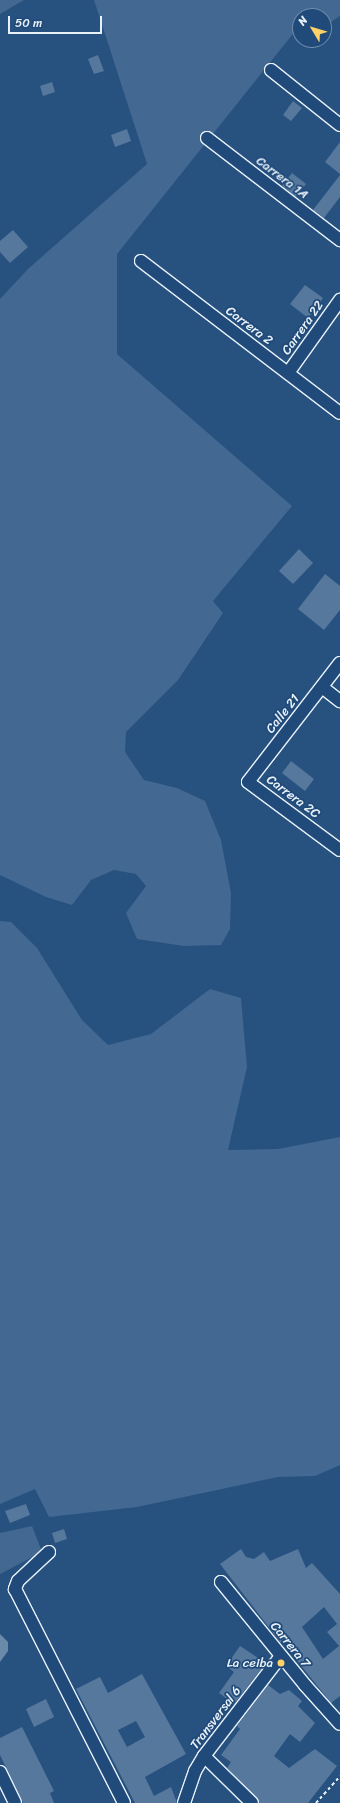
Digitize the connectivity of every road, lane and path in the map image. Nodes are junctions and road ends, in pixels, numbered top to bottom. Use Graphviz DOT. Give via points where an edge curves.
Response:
graph roads {
  1 [pos="271,70"];
  2 [pos="340,125"];
  3 [pos="207,138"];
  4 [pos="340,240"];
  5 [pos="141,261"];
  6 [pos="340,300"];
  7 [pos="288,373"];
  8 [pos="340,413"];
  9 [pos="340,663"];
  10 [pos="322,687"];
  11 [pos="340,701"];
  12 [pos="248,782"];
  13 [pos="340,850"];
  14 [pos="49,1552"];
  15 [pos="221,1582"];
  16 [pos="281,1656"];
  17 [pos="340,1724"];
  18 [pos="204,1756"];
  19 [pos="0,1772"];
  20 [pos="340,1776"];
  21 [pos="15,1803"];
  22 [pos="124,1803"];
  23 [pos="184,1803"];
  24 [pos="252,1803"];
  25 [pos="316,1803"];
  1 -- 2 [label="street"];
  3 -- 4 [label="street, Carrera 1A"];
  5 -- 7 [label="street, Carrera 2"];
  6 -- 7 [label="street, Carrera 22"];
  7 -- 8 [label="street, Carrera 2"];
  9 -- 10 [label="street, Calle 21"];
  10 -- 11 [label="street"];
  10 -- 12 [label="street, Calle 21"];
  12 -- 13 [label="street, Carrera 2C"];
  14 -- 22 [label="street" via="18,1581 15,1589"];
  15 -- 16 [label="street, Carrera 7"];
  16 -- 17 [label="street, Carrera 7"];
  16 -- 18 [label="street, Transversal 6"];
  18 -- 23 [label="street, Transversal 6" via="195,1771"];
  18 -- 24 [label="street"];
  19 -- 21 [label="street"];
  20 -- 25 [label="path"];
}
